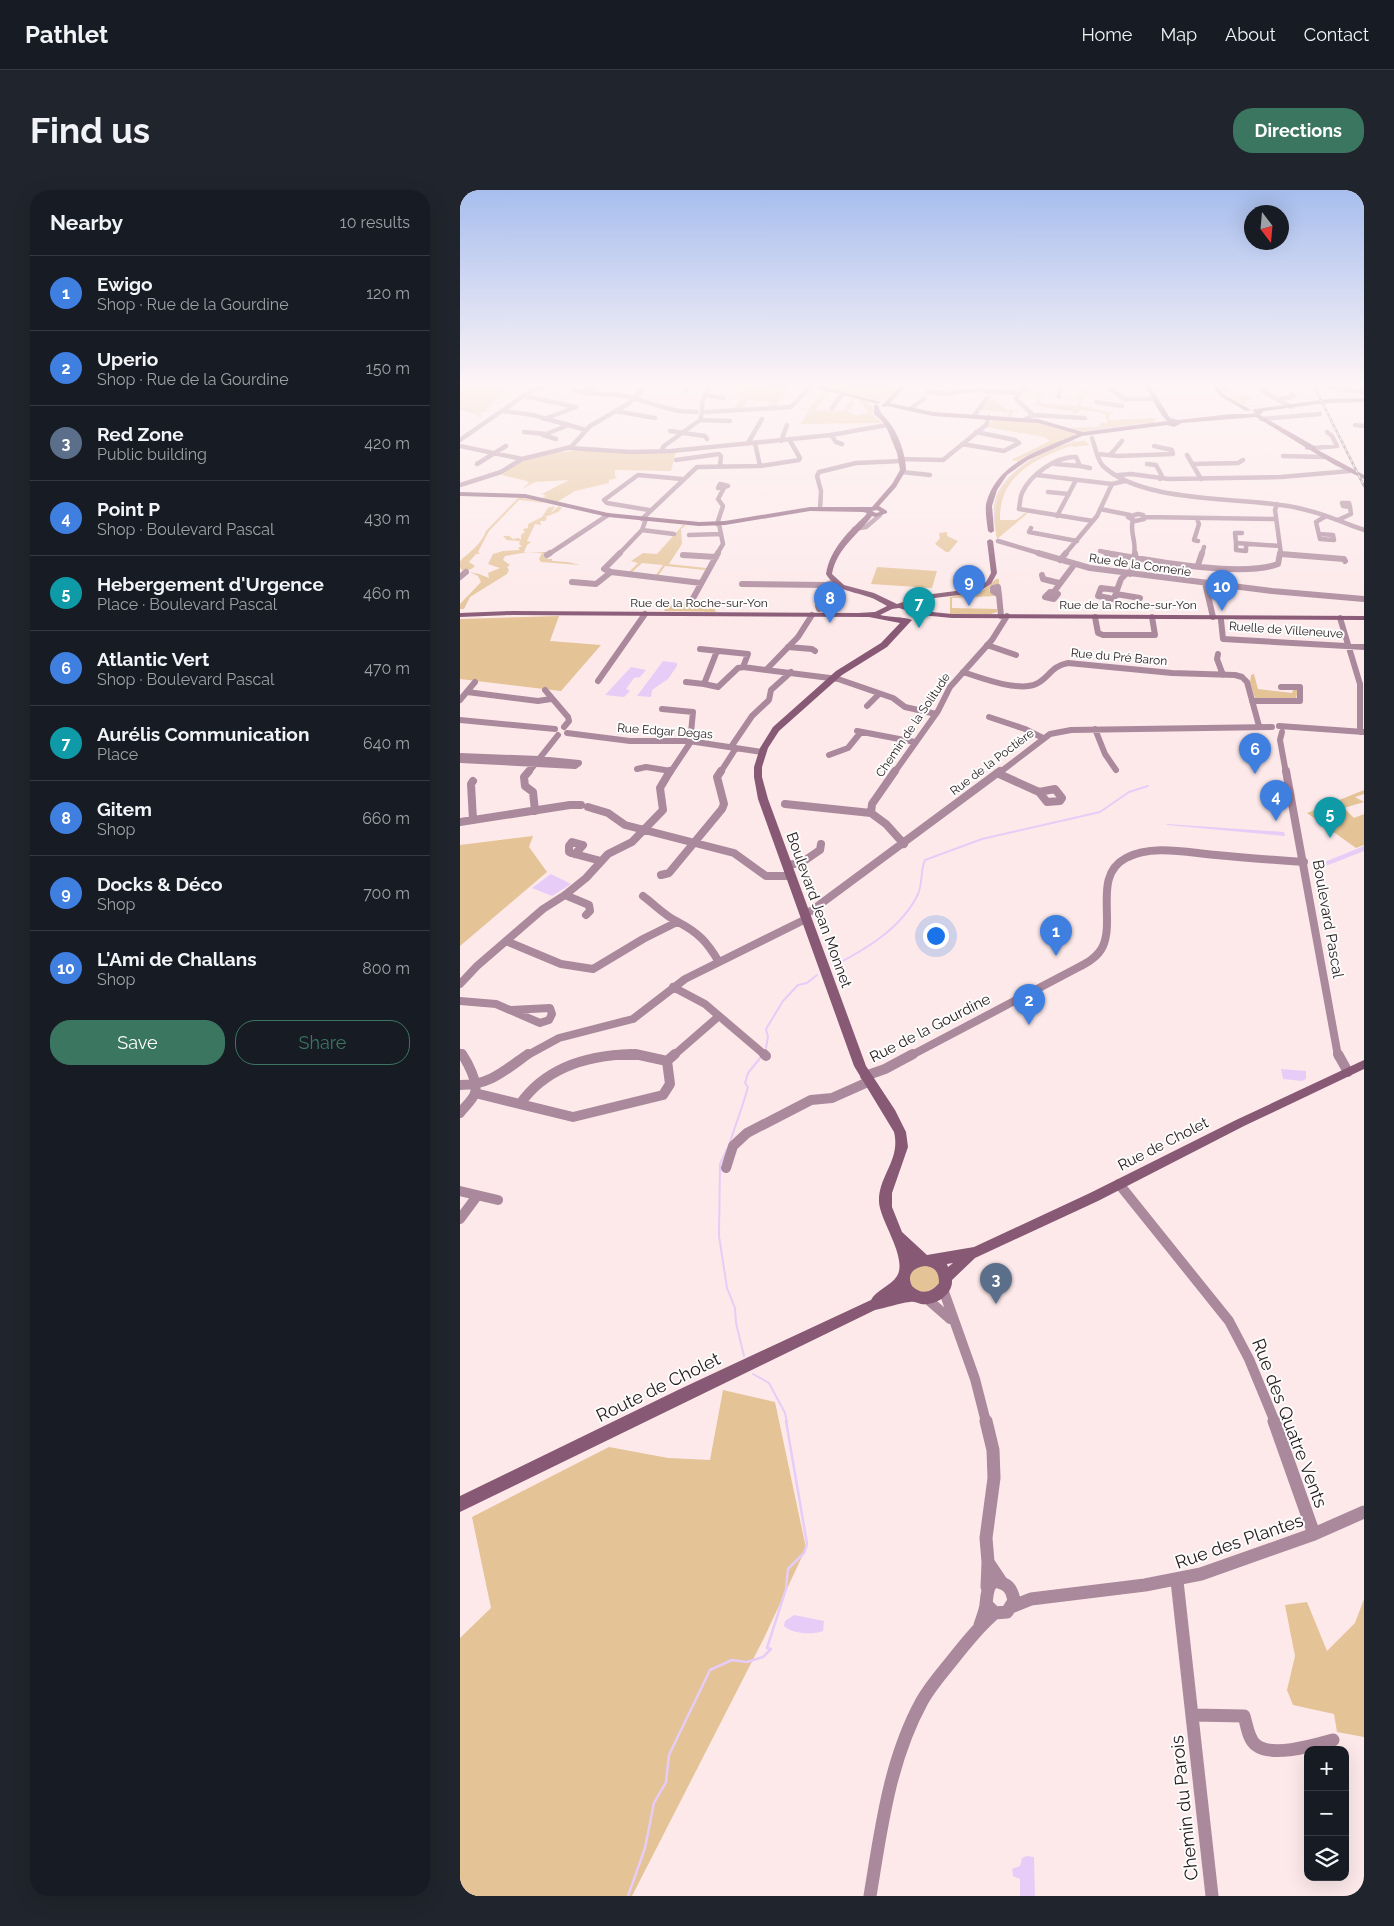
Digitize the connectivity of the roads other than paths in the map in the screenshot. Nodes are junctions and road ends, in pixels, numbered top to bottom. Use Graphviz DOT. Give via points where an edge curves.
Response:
graph roads {
  1 [pos="515,464"];
  2 [pos="774,464"];
  3 [pos="856,464"];
  4 [pos="902,464"];
  5 [pos="1020,464"];
  6 [pos="1054,464"];
  7 [pos="1101,464"];
  8 [pos="1147,464"];
  9 [pos="1193,464"];
  10 [pos="1210,464"];
  11 [pos="1336,464"];
  12 [pos="720,466"];
  13 [pos="760,466"];
  14 [pos="1080,466"];
  15 [pos="1090,468"];
  16 [pos="1350,471"];
  17 [pos="902,472"];
  18 [pos="930,475"];
  19 [pos="1119,475"];
  20 [pos="1037,476"];
  21 [pos="1364,476"];
  22 [pos="1160,478"];
  23 [pos="1201,478"];
  24 [pos="682,479"];
  25 [pos="1076,480"];
  26 [pos="1125,481"];
  27 [pos="1112,484"];
  28 [pos="460,485"];
  29 [pos="724,488"];
  30 [pos="1048,492"];
  31 [pos="460,494"];
  32 [pos="1068,494"];
  33 [pos="1277,504"];
  34 [pos="1350,507"];
  35 [pos="820,509"];
  36 [pos="1100,509"];
  37 [pos="649,510"];
  38 [pos="873,511"];
  39 [pos="1130,514"];
  40 [pos="608,515"];
  41 [pos="1057,516"];
  42 [pos="1326,516"];
  43 [pos="1145,517"];
  44 [pos="644,519"];
  45 [pos="1197,519"];
  46 [pos="1133,520"];
  47 [pos="1276,520"];
  48 [pos="1338,520"];
  49 [pos="1093,522"];
  50 [pos="718,524"];
  51 [pos="1031,528"];
  52 [pos="642,530"];
  53 [pos="854,530"];
  54 [pos="1364,530"];
  55 [pos="1242,533"];
  56 [pos="674,534"];
  57 [pos="721,534"];
  58 [pos="1319,534"];
  59 [pos="688,535"];
  60 [pos="1077,541"];
  61 [pos="1198,541"];
  62 [pos="994,543"];
  63 [pos="1280,546"];
  64 [pos="1204,547"];
  65 [pos="1100,551"];
  66 [pos="1281,554"];
  67 [pos="547,555"];
  68 [pos="683,555"];
  69 [pos="1134,556"];
  70 [pos="716,557"];
  71 [pos="1060,560"];
  72 [pos="1345,561"];
  73 [pos="1074,565"];
  74 [pos="1198,565"];
  75 [pos="466,572"];
  76 [pos="611,572"];
  77 [pos="1042,574"];
  78 [pos="1126,574"];
  79 [pos="460,577"];
  80 [pos="572,582"];
  81 [pos="834,582"];
  82 [pos="701,583"];
  83 [pos="1059,583"];
  84 [pos="1205,583"];
  85 [pos="742,584"];
  86 [pos="825,585"];
  87 [pos="1053,593"];
  88 [pos="999,595"];
  89 [pos="1140,598"];
  90 [pos="881,600"];
  91 [pos="916,600"];
  92 [pos="1364,600"];
  93 [pos="691,602"];
  94 [pos="898,606"];
  95 [pos="819,609"];
  96 [pos="645,614"];
  97 [pos="460,615"];
  98 [pos="812,615"];
  99 [pos="886,615"];
  100 [pos="910,615"];
  101 [pos="1004,616"];
  102 [pos="1095,616"];
  103 [pos="1152,617"];
  104 [pos="1213,617"];
  105 [pos="1340,618"];
  106 [pos="1364,618"];
  107 [pos="1221,620"];
  108 [pos="891,636"];
  109 [pos="987,645"];
  110 [pos="1348,646"];
  111 [pos="788,647"];
  112 [pos="1364,647"];
  113 [pos="700,650"];
  114 [pos="717,651"];
  115 [pos="815,651"];
  116 [pos="1218,654"];
  117 [pos="1016,655"];
  118 [pos="743,667"];
  119 [pos="766,669"];
  120 [pos="791,672"];
  121 [pos="963,672"];
  122 [pos="1223,675"];
  123 [pos="834,678"];
  124 [pos="598,681"];
  125 [pos="475,682"];
  126 [pos="686,682"];
  127 [pos="704,684"];
  128 [pos="1281,687"];
  129 [pos="545,690"];
  130 [pos="468,692"];
  131 [pos="879,694"];
  132 [pos="551,699"];
  133 [pos="460,700"];
  134 [pos="1252,700"];
  135 [pos="867,706"];
  136 [pos="662,709"];
  137 [pos="936,714"];
  138 [pos="989,717"];
  139 [pos="460,720"];
  140 [pos="460,724"];
  141 [pos="1259,726"];
  142 [pos="1297,727"];
  143 [pos="1095,729"];
  144 [pos="566,730"];
  145 [pos="1277,731"];
  146 [pos="555,732"];
  147 [pos="1362,732"];
  148 [pos="1043,738"];
  149 [pos="689,741"];
  150 [pos="915,742"];
  151 [pos="733,748"];
  152 [pos="762,752"];
  153 [pos="829,755"];
  154 [pos="460,758"];
  155 [pos="536,761"];
  156 [pos="637,769"];
  157 [pos="1116,770"];
  158 [pos="671,771"];
  159 [pos="997,773"];
  160 [pos="473,781"];
  161 [pos="1039,792"];
  162 [pos="785,804"];
  163 [pos="535,811"];
  164 [pos="871,813"];
  165 [pos="473,820"];
  166 [pos="460,822"];
  167 [pos="644,830"];
  168 [pos="693,842"];
  169 [pos="821,844"];
  170 [pos="904,844"];
  171 [pos="575,854"];
  172 [pos="601,862"];
  173 [pos="1304,862"];
  174 [pos="787,865"];
  175 [pos="661,875"];
  176 [pos="790,876"];
  177 [pos="565,895"];
  178 [pos="642,896"];
  179 [pos="586,915"];
  180 [pos="805,916"];
  181 [pos="677,922"];
  182 [pos="506,942"];
  183 [pos="719,962"];
  184 [pos="460,984"];
  185 [pos="673,987"];
  186 [pos="460,1001"];
  187 [pos="511,1010"];
  188 [pos="719,1016"];
  189 [pos="460,1053"];
  190 [pos="766,1056"];
  191 [pos="667,1060"];
  192 [pos="1364,1064"];
  193 [pos="1348,1072"];
  194 [pos="866,1079"];
  195 [pos="460,1085"];
  196 [pos="475,1089"];
  197 [pos="520,1104"];
  198 [pos="460,1112"];
  199 [pos="726,1168"];
  200 [pos="1119,1184"];
  201 [pos="460,1191"];
  202 [pos="477,1196"];
  203 [pos="498,1200"];
  204 [pos="460,1219"];
  205 [pos="898,1236"];
  206 [pos="976,1252"];
  207 [pos="928,1260"];
  208 [pos="904,1274"];
  209 [pos="945,1283"];
  210 [pos="920,1296"];
  211 [pos="873,1305"];
  212 [pos="953,1322"];
  213 [pos="460,1504"];
  214 [pos="1364,1512"];
  215 [pos="1314,1534"];
  216 [pos="988,1562"];
  217 [pos="1177,1580"];
  218 [pos="1002,1582"];
  219 [pos="987,1587"];
  220 [pos="1013,1593"];
  221 [pos="1031,1599"];
  222 [pos="1011,1607"];
  223 [pos="991,1609"];
  224 [pos="1192,1715"];
  225 [pos="1333,1740"];
  226 [pos="870,1896"];
  227 [pos="1212,1896"];
  1 -- 28 [label="street" via="501,472"];
  2 -- 13 [label="street"];
  3 -- 35 [label="street" via="819,479"];
  4 -- 17 [label="main road"];
  5 -- 62 [label="main road" via="1005,474 990,498 986,532"];
  6 -- 14 [label="street"];
  6 -- 20 [label="street"];
  7 -- 19 [label="street"];
  8 -- 22 [label="street" via="1156,465"];
  9 -- 10 [label="street"];
  9 -- 23 [label="street"];
  11 -- 16 [label="main road"];
  12 -- 13 [label="street"];
  12 -- 24 [label="street" via="696,467"];
  14 -- 15 [label="street"];
  16 -- 21 [label="main road"];
  16 -- 23 [label="street" via="1294,477"];
  17 -- 18 [label="street"];
  17 -- 38 [label="main road"];
  19 -- 22 [label="street"];
  19 -- 26 [label="street"];
  20 -- 25 [label="street"];
  20 -- 41 [label="street" via="1024,491 1020,509"];
  22 -- 23 [label="street"];
  24 -- 37 [label="street"];
  24 -- 37 [label="street" via="638,475 604,500"];
  25 -- 27 [label="street"];
  25 -- 32 [label="street"];
  26 -- 27 [label="street"];
  26 -- 33 [label="street" via="1174,494"];
  27 -- 36 [label="street"];
  29 -- 50 [label="street" via="718,499 723,506"];
  30 -- 32 [label="street"];
  31 -- 40 [label="main road" via="525,496"];
  32 -- 41 [label="street"];
  33 -- 42 [label="street"];
  33 -- 47 [label="street"];
  34 -- 48 [label="street" via="1351,514"];
  35 -- 38 [label="main road"];
  35 -- 50 [label="main road"];
  36 -- 39 [label="street"];
  36 -- 49 [label="street"];
  37 -- 44 [label="street"];
  38 -- 53 [label="main road"];
  38 -- 53 [label="street" via="866,527"];
  39 -- 43 [label="street"];
  39 -- 46 [label="street" via="1128,517"];
  40 -- 44 [label="main road"];
  40 -- 67 [label="street"];
  41 -- 49 [label="street"];
  42 -- 48 [label="street"];
  42 -- 58 [label="street" via="1316,522"];
  43 -- 45 [label="street"];
  43 -- 46 [label="street"];
  44 -- 50 [label="main road"];
  44 -- 52 [label="street"];
  45 -- 47 [label="street"];
  45 -- 61 [label="street" via="1199,524 1194,540"];
  46 -- 69 [label="street"];
  47 -- 63 [label="street"];
  48 -- 54 [label="street"];
  49 -- 60 [label="street"];
  50 -- 57 [label="street"];
  51 -- 60 [label="street" via="1029,532"];
  52 -- 56 [label="street"];
  52 -- 76 [label="street" via="605,566"];
  53 -- 81 [label="main road" via="830,569"];
  55 -- 63 [label="street" via="1235,533 1236,550 1246,550 1246,544"];
  57 -- 59 [label="street"];
  57 -- 70 [label="street" via="722,544"];
  60 -- 71 [label="street"];
  62 -- 71 [label="street, Rue de la Cornerie"];
  62 -- 91 [label="main road" via="994,576 986,585 969,592"];
  63 -- 66 [label="street"];
  64 -- 74 [label="street"];
  65 -- 69 [label="street"];
  66 -- 72 [label="street"];
  66 -- 74 [label="street" via="1278,564 1266,569"];
  68 -- 70 [label="street"];
  69 -- 74 [label="street"];
  69 -- 78 [label="street" via="1136,558"];
  70 -- 82 [label="street"];
  71 -- 73 [label="street, Rue de la Cornerie"];
  73 -- 78 [label="street, Rue de la Cornerie"];
  73 -- 83 [label="street"];
  75 -- 79 [label="street"];
  76 -- 80 [label="street" via="601,584"];
  76 -- 82 [label="street"];
  77 -- 83 [label="street" via="1044,580"];
  78 -- 84 [label="street, Rue de la Cornerie"];
  78 -- 89 [label="street" via="1117,592"];
  81 -- 86 [label="street"];
  81 -- 90 [label="main road"];
  82 -- 93 [label="street"];
  83 -- 87 [label="street"];
  84 -- 92 [label="street, Rue de la Cornerie"];
  84 -- 104 [label="street"];
  85 -- 86 [label="street"];
  86 -- 95 [label="street"];
  88 -- 101 [label="street"];
  90 -- 94 [label="main road"];
  90 -- 99 [label="main road"];
  91 -- 94 [label="main road"];
  91 -- 100 [label="main road, Boulevard Jean Monnet"];
  94 -- 99 [label="main road"];
  94 -- 100 [label="main road"];
  96 -- 97 [label="main road, Rue de la Roche-sur-Yon"];
  96 -- 98 [label="main road, Rue de la Roche-sur-Yon"];
  96 -- 124 [label="street"];
  98 -- 99 [label="main road, Rue de la Roche-sur-Yon"];
  98 -- 111 [label="street"];
  99 -- 100 [label="main road, Rue de la Roche-sur-Yon"];
  99 -- 108 [label="main road" via="892,626"];
  100 -- 101 [label="main road, Rue de la Roche-sur-Yon"];
  100 -- 108 [label="main road, Boulevard Jean Monnet"];
  101 -- 102 [label="main road, Rue de la Roche-sur-Yon"];
  101 -- 109 [label="street, Chemin de la Solitude"];
  102 -- 103 [label="main road, Rue de la Roche-sur-Yon"];
  102 -- 103 [label="street" via="1098,633 1103,635 1155,635"];
  103 -- 104 [label="main road, Rue de la Roche-sur-Yon"];
  104 -- 105 [label="main road, Rue de la Roche-sur-Yon"];
  105 -- 106 [label="main road, Rue de la Roche-sur-Yon"];
  105 -- 110 [label="street"];
  107 -- 110 [label="street, Ruelle de Villeneuve" via="1223,639"];
  108 -- 123 [label="main road, Boulevard Jean Monnet" via="884,645"];
  109 -- 117 [label="street"];
  109 -- 121 [label="street, Chemin de la Solitude"];
  110 -- 112 [label="street, Ruelle de Villeneuve"];
  110 -- 147 [label="street" via="1360,684"];
  111 -- 115 [label="street"];
  111 -- 119 [label="street"];
  113 -- 114 [label="street"];
  114 -- 118 [label="street" via="748,654"];
  114 -- 127 [label="street"];
  116 -- 122 [label="street"];
  118 -- 119 [label="street"];
  118 -- 127 [label="street" via="718,687"];
  119 -- 120 [label="street"];
  120 -- 123 [label="street"];
  120 -- 151 [label="street" via="771,690 769,700 752,716"];
  121 -- 122 [label="street, Rue du Pré Baron" via="1026,686 1038,683 1055,666 1068,663 1112,669"];
  121 -- 137 [label="street, Chemin de la Solitude" via="950,687"];
  122 -- 134 [label="street, Rue du Pré Baron" via="1245,679"];
  123 -- 131 [label="street"];
  123 -- 152 [label="main road, Boulevard Jean Monnet" via="776,729"];
  125 -- 130 [label="street"];
  126 -- 127 [label="street"];
  128 -- 134 [label="street" via="1300,687 1300,701"];
  129 -- 132 [label="street"];
  130 -- 132 [label="street" via="538,701"];
  130 -- 133 [label="street"];
  131 -- 135 [label="street"];
  131 -- 137 [label="street" via="894,698 905,707"];
  132 -- 144 [label="street" via="568,717"];
  134 -- 141 [label="street"];
  136 -- 149 [label="street" via="693,712"];
  137 -- 150 [label="street, Chemin de la Solitude"];
  138 -- 148 [label="street"];
  139 -- 146 [label="street"];
  140 -- 146 [label="street"];
  141 -- 143 [label="street, Rue de la Poctière"];
  141 -- 145 [label="street, Rue de la Poctière"];
  142 -- 145 [label="street"];
  142 -- 147 [label="street"];
  143 -- 148 [label="street, Rue de la Poctière" via="1060,731"];
  143 -- 157 [label="street"];
  144 -- 146 [label="street, Rue Edgar Degas"];
  144 -- 149 [label="street, Rue Edgar Degas" via="630,740"];
  145 -- 173 [label="street, Boulevard Pascal"];
  146 -- 155 [label="street"];
  148 -- 159 [label="street, Rue de la Poctière"];
  149 -- 151 [label="street, Rue Edgar Degas"];
  149 -- 158 [label="street"];
  150 -- 153 [label="street" via="859,731 848,748"];
  150 -- 164 [label="street, Chemin de la Solitude" via="872,804"];
  151 -- 152 [label="street, Rue Edgar Degas"];
  151 -- 168 [label="street" via="717,778 724,804"];
  152 -- 174 [label="main road, Boulevard Jean Monnet" via="758,767 759,786"];
  154 -- 155 [label="street"];
  155 -- 155 [label="street" via="575,766 579,763"];
  155 -- 163 [label="street" via="524,778 525,786 533,792"];
  156 -- 158 [label="street" via="646,767"];
  158 -- 167 [label="street" via="660,790 663,810"];
  159 -- 161 [label="street"];
  159 -- 170 [label="street, Rue de la Poctière"];
  160 -- 165 [label="street"];
  162 -- 164 [label="street"];
  163 -- 165 [label="street"];
  163 -- 167 [label="street" via="584,806"];
  164 -- 170 [label="street"];
  165 -- 166 [label="street"];
  167 -- 168 [label="street"];
  167 -- 172 [label="street"];
  168 -- 175 [label="street" via="668,873"];
  168 -- 176 [label="street" via="734,853 766,876"];
  169 -- 174 [label="street" via="820,850 804,861"];
  170 -- 180 [label="street, Rue de la Poctière"];
  171 -- 172 [label="street"];
  172 -- 177 [label="street"];
  173 -- 193 [label="street, Boulevard Pascal" via="1338,1054"];
  173 -- 194 [label="street, Rue de la Gourdine" via="1159,851 1128,856 1117,863 1108,877 1105,941 1096,955"];
  174 -- 176 [label="main road, Boulevard Jean Monnet"];
  176 -- 180 [label="main road, Boulevard Jean Monnet"];
  177 -- 179 [label="street" via="589,905 590,911"];
  177 -- 182 [label="street" via="543,909"];
  178 -- 181 [label="street"];
  180 -- 183 [label="street, Rue de la Poctière"];
  180 -- 194 [label="main road, Boulevard Jean Monnet"];
  181 -- 182 [label="street" via="593,969 561,964"];
  181 -- 183 [label="street" via="701,935"];
  182 -- 184 [label="street"];
  183 -- 185 [label="street, Rue de la Poctière"];
  185 -- 188 [label="street" via="705,1004"];
  185 -- 196 [label="street, Rue de la Poctière" via="632,1019 560,1038 534,1050"];
  186 -- 187 [label="street" via="487,1003"];
  188 -- 190 [label="street"];
  188 -- 191 [label="street"];
  189 -- 196 [label="street" via="466,1058"];
  191 -- 197 [label="street" via="630,1052 565,1066 538,1083"];
  191 -- 197 [label="street" via="670,1084 663,1095 573,1117"];
  192 -- 193 [label="main road, Rue de Cholet"];
  193 -- 200 [label="main road, Rue de Cholet"];
  194 -- 199 [label="street, Rue de la Gourdine" via="832,1098 811,1100 747,1133 733,1146"];
  194 -- 205 [label="main road, Boulevard Jean Monnet" via="897,1124 902,1138 902,1152 885,1201"];
  195 -- 196 [label="street, Rue de la Poctière"];
  196 -- 197 [label="street"];
  196 -- 198 [label="street"];
  200 -- 206 [label="main road, Rue de Cholet"];
  200 -- 215 [label="street, Rue des Quatre Vents" via="1229,1321 1250,1359"];
  201 -- 202 [label="street"];
  202 -- 203 [label="street"];
  202 -- 204 [label="street"];
  205 -- 207 [label="main road"];
  205 -- 208 [label="main road"];
  206 -- 207 [label="main road, Rue de Cholet"];
  206 -- 209 [label="main road, Rue de Cholet"];
  207 -- 208 [label="main road" via="910,1264"];
  207 -- 209 [label="main road" via="942,1267"];
  208 -- 210 [label="main road" via="908,1291"];
  208 -- 211 [label="main road, Route de Cholet"];
  209 -- 210 [label="main road" via="938,1294"];
  209 -- 212 [label="street"];
  210 -- 211 [label="main road, Route de Cholet"];
  210 -- 212 [label="street"];
  211 -- 213 [label="main road, Route de Cholet"];
  212 -- 216 [label="street" via="972,1371 993,1450 994,1478 986,1538"];
  214 -- 215 [label="street, Rue des Plantes"];
  215 -- 217 [label="street, Rue des Plantes"];
  216 -- 218 [label="street"];
  216 -- 219 [label="street"];
  217 -- 221 [label="street, Rue des Plantes"];
  217 -- 224 [label="street, Chemin du Parois"];
  218 -- 219 [label="street"];
  218 -- 220 [label="street"];
  219 -- 223 [label="street" via="984,1598"];
  220 -- 221 [label="street, Rue des Plantes"];
  220 -- 222 [label="street"];
  221 -- 222 [label="street, Rue des Plantes"];
  222 -- 223 [label="street" via="1001,1614"];
  223 -- 226 [label="street" via="931,1686 914,1715 894,1775"];
  224 -- 225 [label="street, Chemin du Parois" via="1244,1716 1257,1746 1270,1751"];
  224 -- 227 [label="street, Chemin du Parois"];
}
